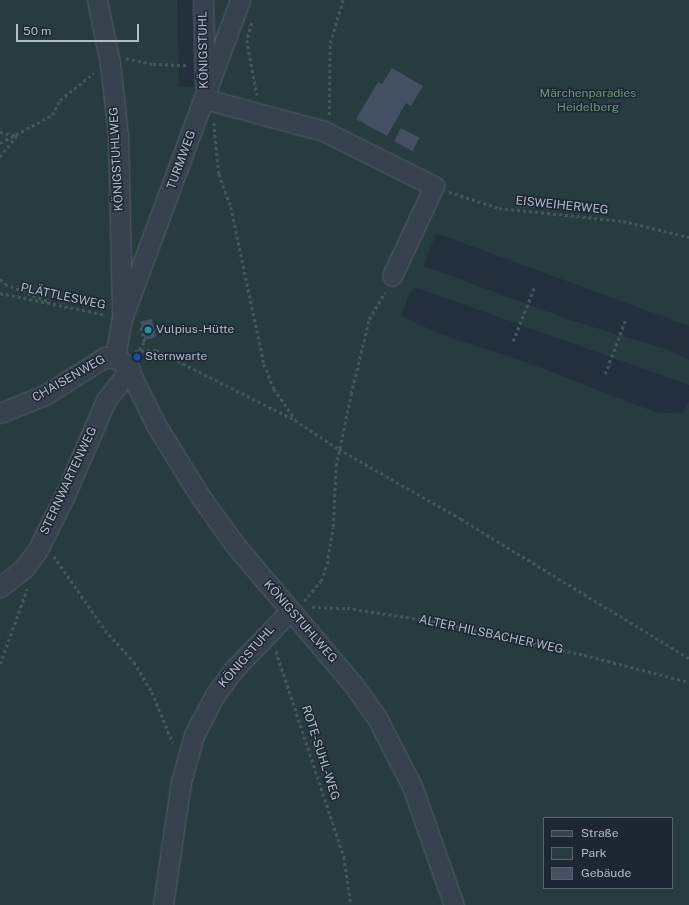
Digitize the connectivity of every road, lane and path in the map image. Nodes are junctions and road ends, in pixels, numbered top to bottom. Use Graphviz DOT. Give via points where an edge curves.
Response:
graph roads {
  1 [pos="97,0"];
  2 [pos="203,0"];
  3 [pos="240,0"];
  4 [pos="343,0"];
  5 [pos="253,20"];
  6 [pos="109,58"];
  7 [pos="205,66"];
  8 [pos="258,98"];
  9 [pos="205,99"];
  10 [pos="328,118"];
  11 [pos="0,132"];
  12 [pos="17,136"];
  13 [pos="0,143"];
  14 [pos="0,157"];
  15 [pos="434,186"];
  16 [pos="689,237"];
  17 [pos="0,279"];
  18 [pos="390,282"];
  19 [pos="534,288"];
  20 [pos="0,293"];
  21 [pos="57,304"];
  22 [pos="122,319"];
  23 [pos="626,321"];
  24 [pos="513,340"];
  25 [pos="138,350"];
  26 [pos="122,363"];
  27 [pos="605,374"];
  28 [pos="0,413"];
  29 [pos="295,420"];
  30 [pos="339,449"];
  31 [pos="43,539"];
  32 [pos="30,582"];
  33 [pos="0,587"];
  34 [pos="290,611"];
  35 [pos="275,644"];
  36 [pos="689,658"];
  37 [pos="0,664"];
  38 [pos="689,682"];
  39 [pos="174,751"];
  40 [pos="163,905"];
  41 [pos="351,905"];
  42 [pos="454,905"];
  1 -- 6 [label="street, KÖNIGSTUHLWEG"];
  2 -- 7 [label="street, KÖNIGSTUHL"];
  3 -- 9 [label="street, TURMWEG"];
  4 -- 10 [label="path" via="330,43"];
  5 -- 8 [label="path" via="247,40"];
  6 -- 7 [label="path" via="153,64"];
  6 -- 12 [label="path" via="60,100 52,115"];
  6 -- 22 [label="street, KÖNIGSTUHLWEG" via="119,153"];
  7 -- 9 [label="street, KÖNIGSTUHL"];
  9 -- 15 [label="street" via="324,131"];
  9 -- 22 [label="street, TURMWEG"];
  9 -- 29 [label="path" via="212,112 219,174 231,207 264,364 274,389"];
  11 -- 12 [label="path"];
  12 -- 13 [label="path"];
  12 -- 14 [label="path"];
  15 -- 16 [label="path, EISWEIHERWEG" via="500,208 623,221"];
  15 -- 18 [label="street"];
  17 -- 21 [label="path" via="5,284"];
  18 -- 30 [label="path" via="366,328"];
  19 -- 24 [label="path"];
  20 -- 21 [label="path, PLÄTTLESWEG"];
  21 -- 22 [label="path, PLÄTTLESWEG"];
  22 -- 26 [label="street"];
  23 -- 27 [label="path"];
  25 -- 29 [label="path" via="156,350 184,362"];
  26 -- 28 [label="street, CHAISENWEG" via="104,357 45,394"];
  26 -- 31 [label="street, STERNWARTENWEG"];
  26 -- 34 [label="street, KÖNIGSTUHLWEG" via="200,496 235,545"];
  29 -- 30 [label="path"];
  30 -- 34 [label="path" via="327,564 321,581"];
  30 -- 36 [label="path" via="461,519"];
  31 -- 33 [label="street, STERNWARTENWEG" via="24,568"];
  31 -- 39 [label="path" via="105,630 134,662 152,692"];
  32 -- 37 [label="path"];
  34 -- 38 [label="path, ALTER HILSBACHER WEG" via="335,607 433,622 584,655"];
  34 -- 40 [label="street, KÖNIGSTUHL" via="242,659 212,700 191,744 179,796"];
  34 -- 42 [label="street, KÖNIGSTUHLWEG" via="353,684 391,743 424,816"];
  35 -- 41 [label="path, ROTE-SUHL-WEG" via="344,857"];
}
